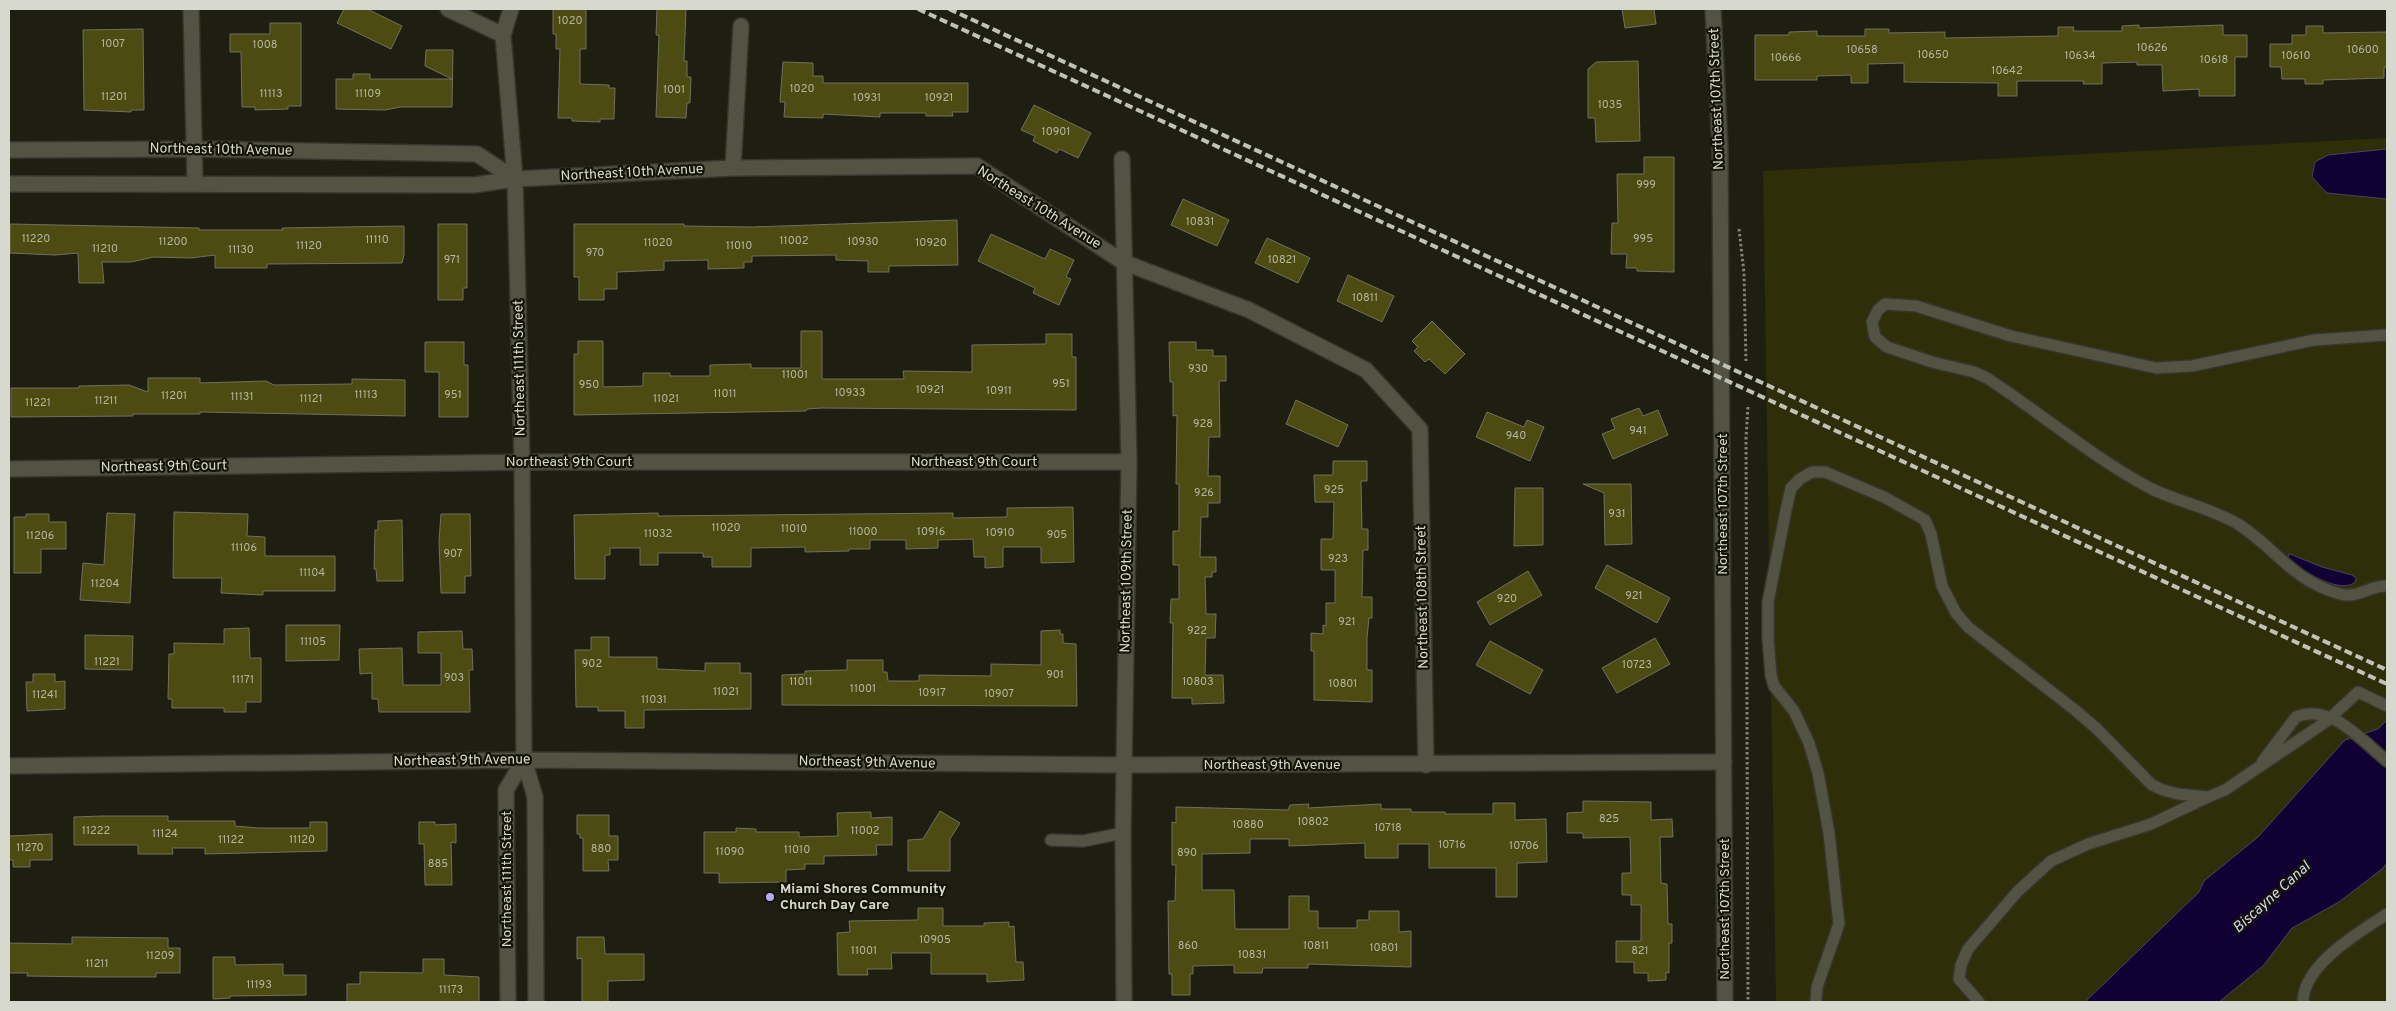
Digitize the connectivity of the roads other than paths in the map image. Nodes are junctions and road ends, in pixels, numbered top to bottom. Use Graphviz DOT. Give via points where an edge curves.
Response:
graph roads {
  1 [pos="191,9"];
  2 [pos="448,9"];
  3 [pos="510,9"];
  4 [pos="1713,9"];
  5 [pos="741,26"];
  6 [pos="503,35"];
  7 [pos="194,149"];
  8 [pos="9,150"];
  9 [pos="1122,160"];
  10 [pos="734,168"];
  11 [pos="515,179"];
  12 [pos="195,183"];
  13 [pos="9,184"];
  14 [pos="1123,262"];
  15 [pos="2387,335"];
  16 [pos="1420,429"];
  17 [pos="522,462"];
  18 [pos="1129,462"];
  19 [pos="9,469"];
  20 [pos="2387,586"];
  21 [pos="2387,706"];
  22 [pos="2330,717"];
  23 [pos="524,760"];
  24 [pos="1724,762"];
  25 [pos="2387,762"];
  26 [pos="1426,764"];
  27 [pos="1124,765"];
  28 [pos="9,766"];
  29 [pos="2258,768"];
  30 [pos="2208,797"];
  31 [pos="1123,833"];
  32 [pos="1051,840"];
  33 [pos="2387,914"];
  34 [pos="508,1002"];
  35 [pos="536,1002"];
  36 [pos="1124,1002"];
  37 [pos="1725,1002"];
  38 [pos="1816,1002"];
  39 [pos="1979,1002"];
  40 [pos="2303,1002"];
  1 -- 7 [label="street"];
  2 -- 6 [label="street"];
  3 -- 6 [label="street, Northeast 111th Street"];
  4 -- 24 [label="street, Northeast 107th Street" via="1720,148"];
  5 -- 10 [label="street"];
  6 -- 11 [label="street, Northeast 111th Street"];
  7 -- 8 [label="street, Northeast 10th Avenue"];
  7 -- 11 [label="street, Northeast 10th Avenue" via="477,154"];
  7 -- 12 [label="street"];
  9 -- 14 [label="street, Northeast 109th Street"];
  10 -- 11 [label="street, Northeast 10th Avenue"];
  10 -- 14 [label="street, Northeast 10th Avenue" via="977,166"];
  11 -- 12 [label="street, Northeast 10th Avenue" via="474,185"];
  11 -- 17 [label="street, Northeast 111th Street"];
  12 -- 13 [label="street, Northeast 10th Avenue"];
  14 -- 16 [label="street, Northeast 10th Avenue" via="1249,310 1366,370"];
  14 -- 18 [label="street, Northeast 109th Street"];
  15 -- 20 [label="lane" via="2314,340 2192,366 2156,368 2011,336 1916,306 1885,304 1872,322 1875,337 1887,347 1987,378 2069,437 2134,478 2237,524 2299,576 2338,593 2354,595"];
  16 -- 26 [label="street, Northeast 108th Street"];
  17 -- 18 [label="street, Northeast 9th Court"];
  17 -- 19 [label="street, Northeast 9th Court"];
  17 -- 23 [label="street, Northeast 111th Street"];
  18 -- 27 [label="street, Northeast 109th Street"];
  21 -- 22 [label="lane" via="2358,692"];
  22 -- 25 [label="lane"];
  22 -- 29 [label="lane"];
  22 -- 29 [label="lane" via="2316,714 2296,717"];
  23 -- 27 [label="street, Northeast 9th Avenue"];
  23 -- 28 [label="street, Northeast 9th Avenue"];
  23 -- 34 [label="street, Northeast 111th Street" via="506,790"];
  23 -- 35 [label="street, Northeast 111th Street" via="535,797"];
  24 -- 26 [label="street, Northeast 9th Avenue"];
  24 -- 37 [label="street, Northeast 107th Street"];
  26 -- 27 [label="street, Northeast 9th Avenue"];
  27 -- 31 [label="street, Northeast 109th Street"];
  29 -- 30 [label="lane"];
  30 -- 38 [label="lane" via="2178,794 2152,785 2082,716 1968,627 1956,613 1942,586 1925,520 1852,482 1826,472 1812,472 1791,488 1768,602 1768,638 1774,686 1794,711 1809,743 1829,833 1839,924 1817,987"];
  30 -- 39 [label="lane" via="2151,824 2066,852 2038,870 1976,939 1964,957 1960,979"];
  31 -- 32 [label="lane" via="1083,841"];
  31 -- 36 [label="street, Northeast 109th Street"];
  33 -- 40 [label="lane" via="2317,968 2303,993"];
}
